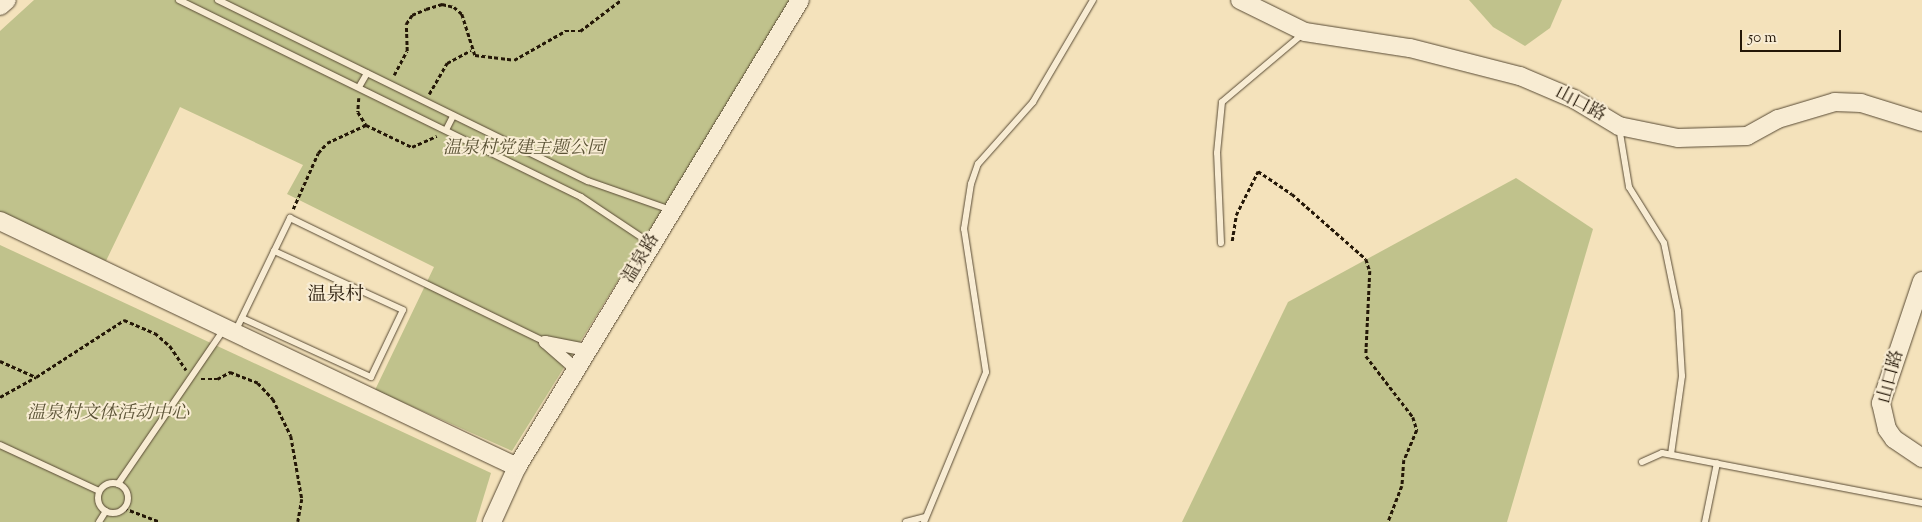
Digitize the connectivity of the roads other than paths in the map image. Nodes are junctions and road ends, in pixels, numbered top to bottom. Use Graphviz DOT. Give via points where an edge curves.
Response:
graph roads {
  1 [pos="7,0"];
  2 [pos="179,0"];
  3 [pos="217,0"];
  4 [pos="800,0"];
  5 [pos="1093,0"];
  6 [pos="1240,0"];
  7 [pos="0,6"];
  8 [pos="211,12"];
  9 [pos="1305,32"];
  10 [pos="367,73"];
  11 [pos="359,87"];
  12 [pos="453,116"];
  13 [pos="1922,122"];
  14 [pos="1619,126"];
  15 [pos="446,130"];
  16 [pos="671,210"];
  17 [pos="0,221"];
  18 [pos="1221,243"];
  19 [pos="651,244"];
  20 [pos="274,251"];
  21 [pos="1922,281"];
  22 [pos="234,327"];
  23 [pos="545,342"];
  24 [pos="587,350"];
  25 [pos="576,369"];
  26 [pos="0,445"];
  27 [pos="1671,454"];
  28 [pos="1922,458"];
  29 [pos="1642,462"];
  30 [pos="1717,463"];
  31 [pos="517,467"];
  32 [pos="118,484"];
  33 [pos="99,491"];
  34 [pos="1922,503"];
  35 [pos="106,511"];
  36 [pos="924,520"];
  37 [pos="99,522"];
  38 [pos="492,522"];
  39 [pos="906,522"];
  40 [pos="1704,522"];
  1 -- 7 [label="street"];
  2 -- 8 [label="lane"];
  3 -- 8 [label="lane"];
  3 -- 10 [label="lane"];
  4 -- 16 [label="street, 温泉路"];
  5 -- 36 [label="lane" via="1033,102 978,164 971,184 964,229 988,356 986,372"];
  6 -- 9 [label="street, 山口路"];
  8 -- 11 [label="lane"];
  9 -- 14 [label="street, 山口路" via="1410,48 1520,76 1574,99"];
  9 -- 18 [label="lane" via="1222,102 1217,153"];
  10 -- 11 [label="lane"];
  10 -- 12 [label="lane"];
  11 -- 15 [label="lane"];
  12 -- 15 [label="lane"];
  12 -- 16 [label="lane" via="588,181"];
  13 -- 14 [label="street, 山口路" via="1861,103 1835,102 1778,119 1747,136 1678,138"];
  14 -- 27 [label="lane" via="1629,187 1664,243 1678,311 1682,376"];
  15 -- 19 [label="lane" via="581,197"];
  16 -- 19 [label="street, 温泉路"];
  17 -- 22 [label="street"];
  19 -- 24 [label="street, 温泉路"];
  20 -- 22 [label="lane"];
  20 -- 22 [label="lane" via="403,310 371,376"];
  20 -- 23 [label="lane" via="290,218"];
  21 -- 28 [label="street, 山口路" via="1881,403 1887,429 1894,439"];
  22 -- 31 [label="street"];
  22 -- 32 [label="lane"];
  23 -- 24 [label="street"];
  23 -- 25 [label="street"];
  24 -- 25 [label="street, 温泉路"];
  25 -- 31 [label="street, 温泉路"];
  26 -- 33 [label="lane"];
  27 -- 29 [label="lane" via="1662,453"];
  27 -- 30 [label="lane"];
  30 -- 34 [label="lane"];
  30 -- 40 [label="lane"];
  31 -- 38 [label="street, 温泉路"];
  32 -- 33 [label="lane" via="108,483"];
  32 -- 35 [label="lane" via="127,494 124,508"];
  33 -- 35 [label="lane" via="99,503"];
  35 -- 37 [label="lane"];
  36 -- 39 [label="lane"];
}
